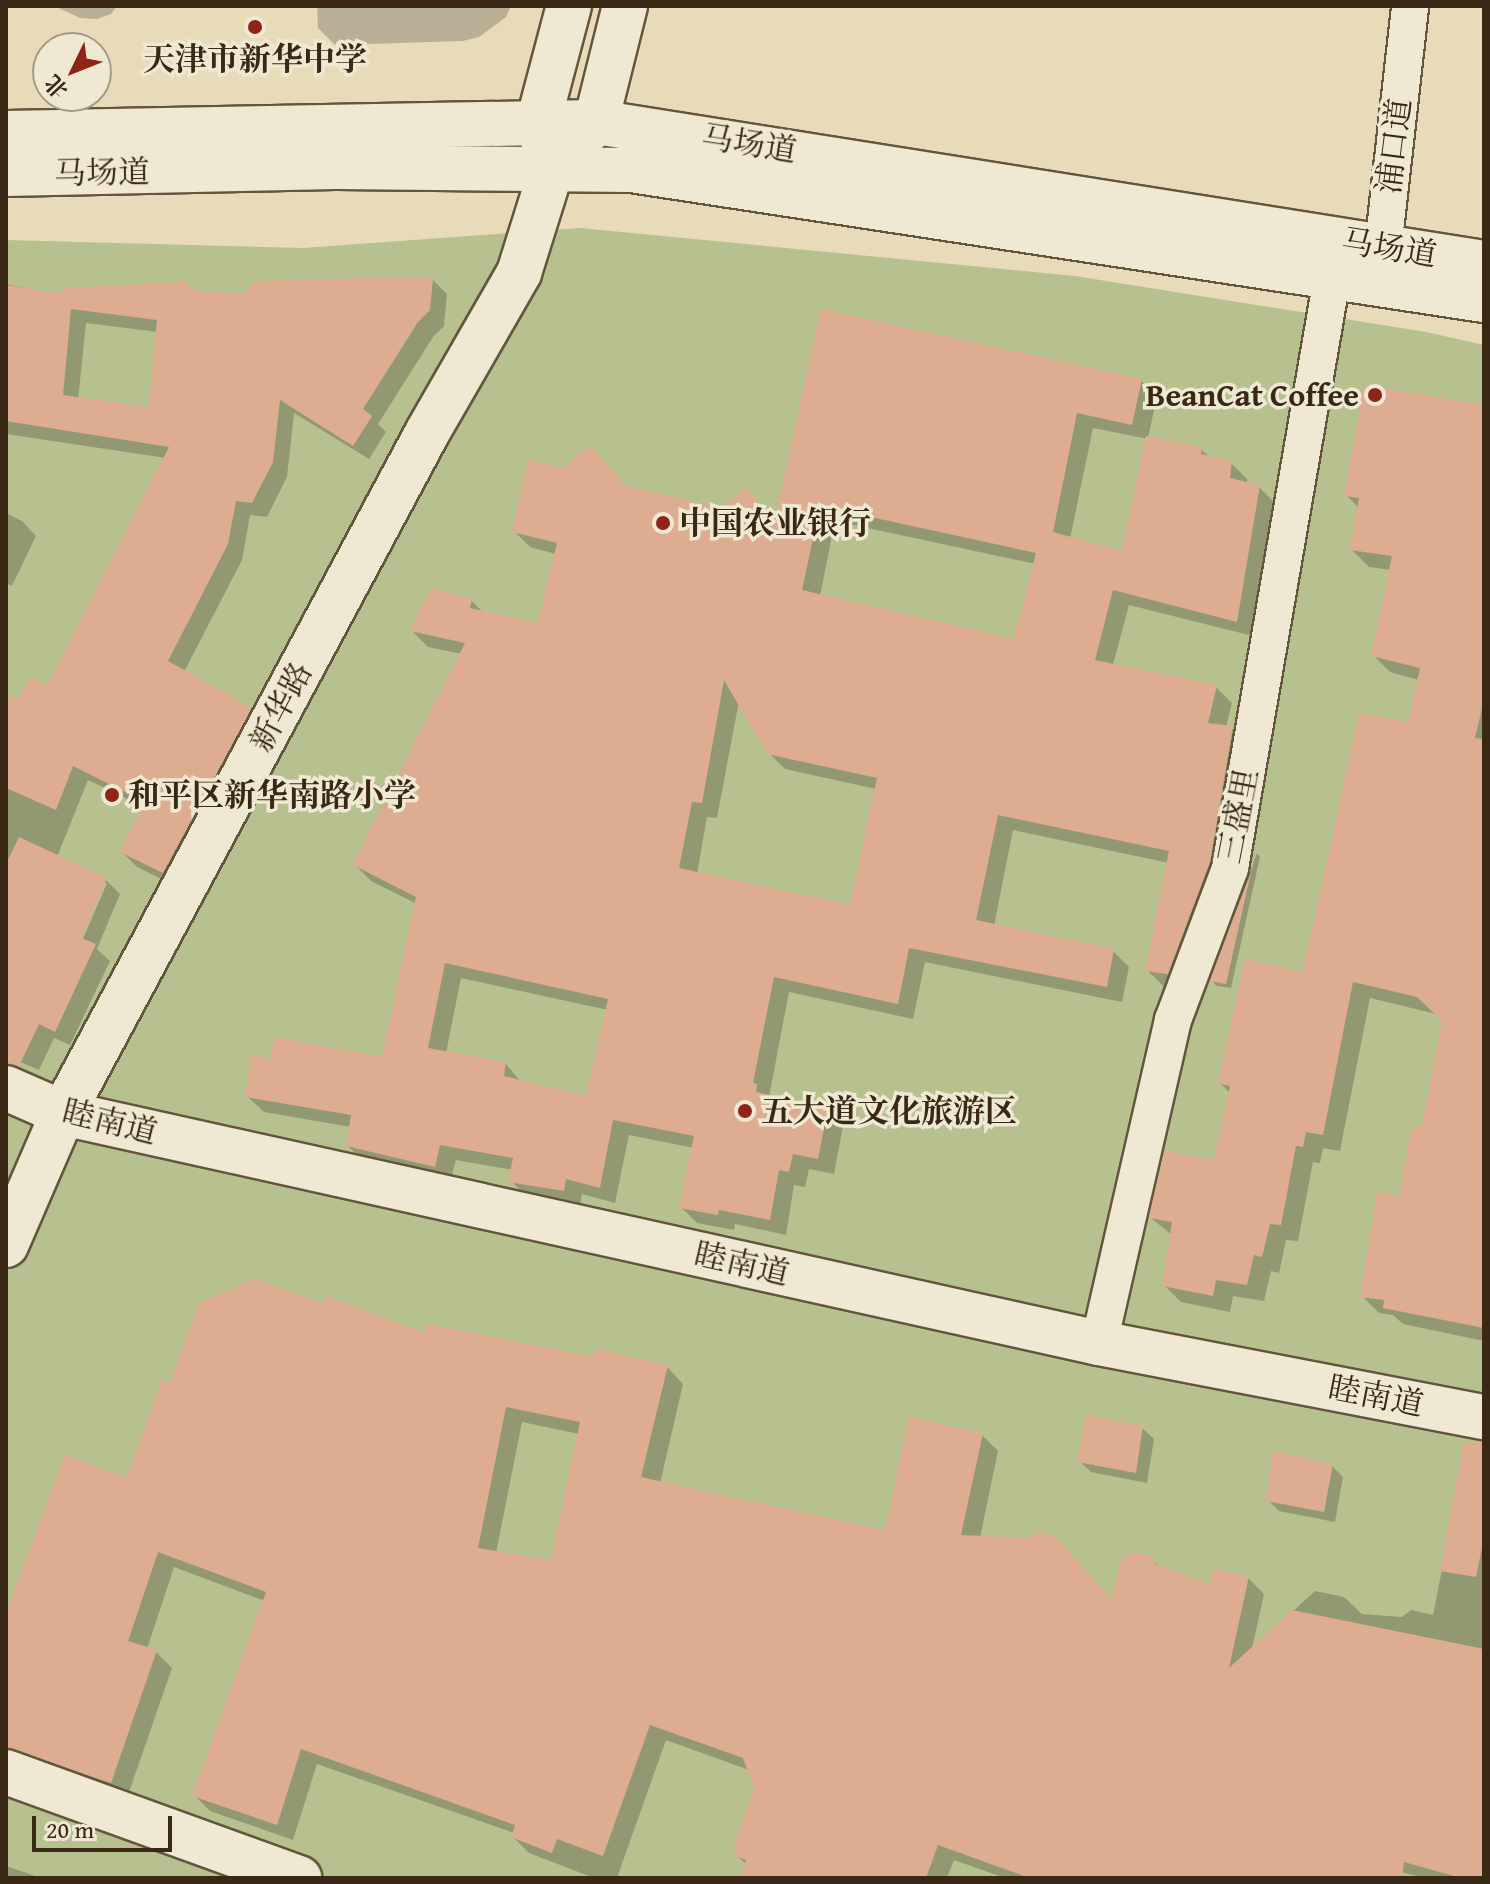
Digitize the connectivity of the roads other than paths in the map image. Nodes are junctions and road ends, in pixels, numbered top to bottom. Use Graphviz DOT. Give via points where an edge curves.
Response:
graph roads {
  1 [pos="625,6"];
  2 [pos="1410,6"];
  3 [pos="566,20"];
  4 [pos="615,49"];
  5 [pos="596,122"];
  6 [pos="449,127"];
  7 [pos="6,133"];
  8 [pos="545,136"];
  9 [pos="6,174"];
  10 [pos="1484,263"];
  11 [pos="1381,266"];
  12 [pos="1332,278"];
  13 [pos="1484,300"];
  14 [pos="6,1088"];
  15 [pos="63,1113"];
  16 [pos="6,1245"];
  17 [pos="1099,1343"];
  18 [pos="1484,1417"];
  19 [pos="6,1772"];
  20 [pos="299,1878"];
  1 -- 4 [label="main road"];
  2 -- 11 [label="street, 浦口道"];
  3 -- 6 [label="main road" via="548,59 508,103"];
  3 -- 8 [label="main road, 新华路"];
  4 -- 5 [label="main road"];
  4 -- 8 [label="main road"];
  5 -- 8 [label="main road"];
  5 -- 11 [label="main road, 马场道"];
  6 -- 7 [label="main road, 马场道"];
  6 -- 8 [label="main road, 马场道"];
  8 -- 9 [label="main road, 马场道" via="450,169"];
  8 -- 12 [label="main road, 马场道" via="631,170"];
  8 -- 15 [label="main road, 新华路" via="519,273 427,433"];
  10 -- 11 [label="main road, 马场道"];
  11 -- 12 [label="main road, 马场道"];
  11 -- 13 [label="main road, 马场道"];
  12 -- 17 [label="street, 三盛里" via="1230,868 1173,1020"];
  14 -- 15 [label="main road, 睦南道"];
  15 -- 16 [label="main road, 新华路"];
  15 -- 17 [label="main road, 睦南道"];
  17 -- 18 [label="main road, 睦南道"];
  19 -- 20 [label="main road"];
}
